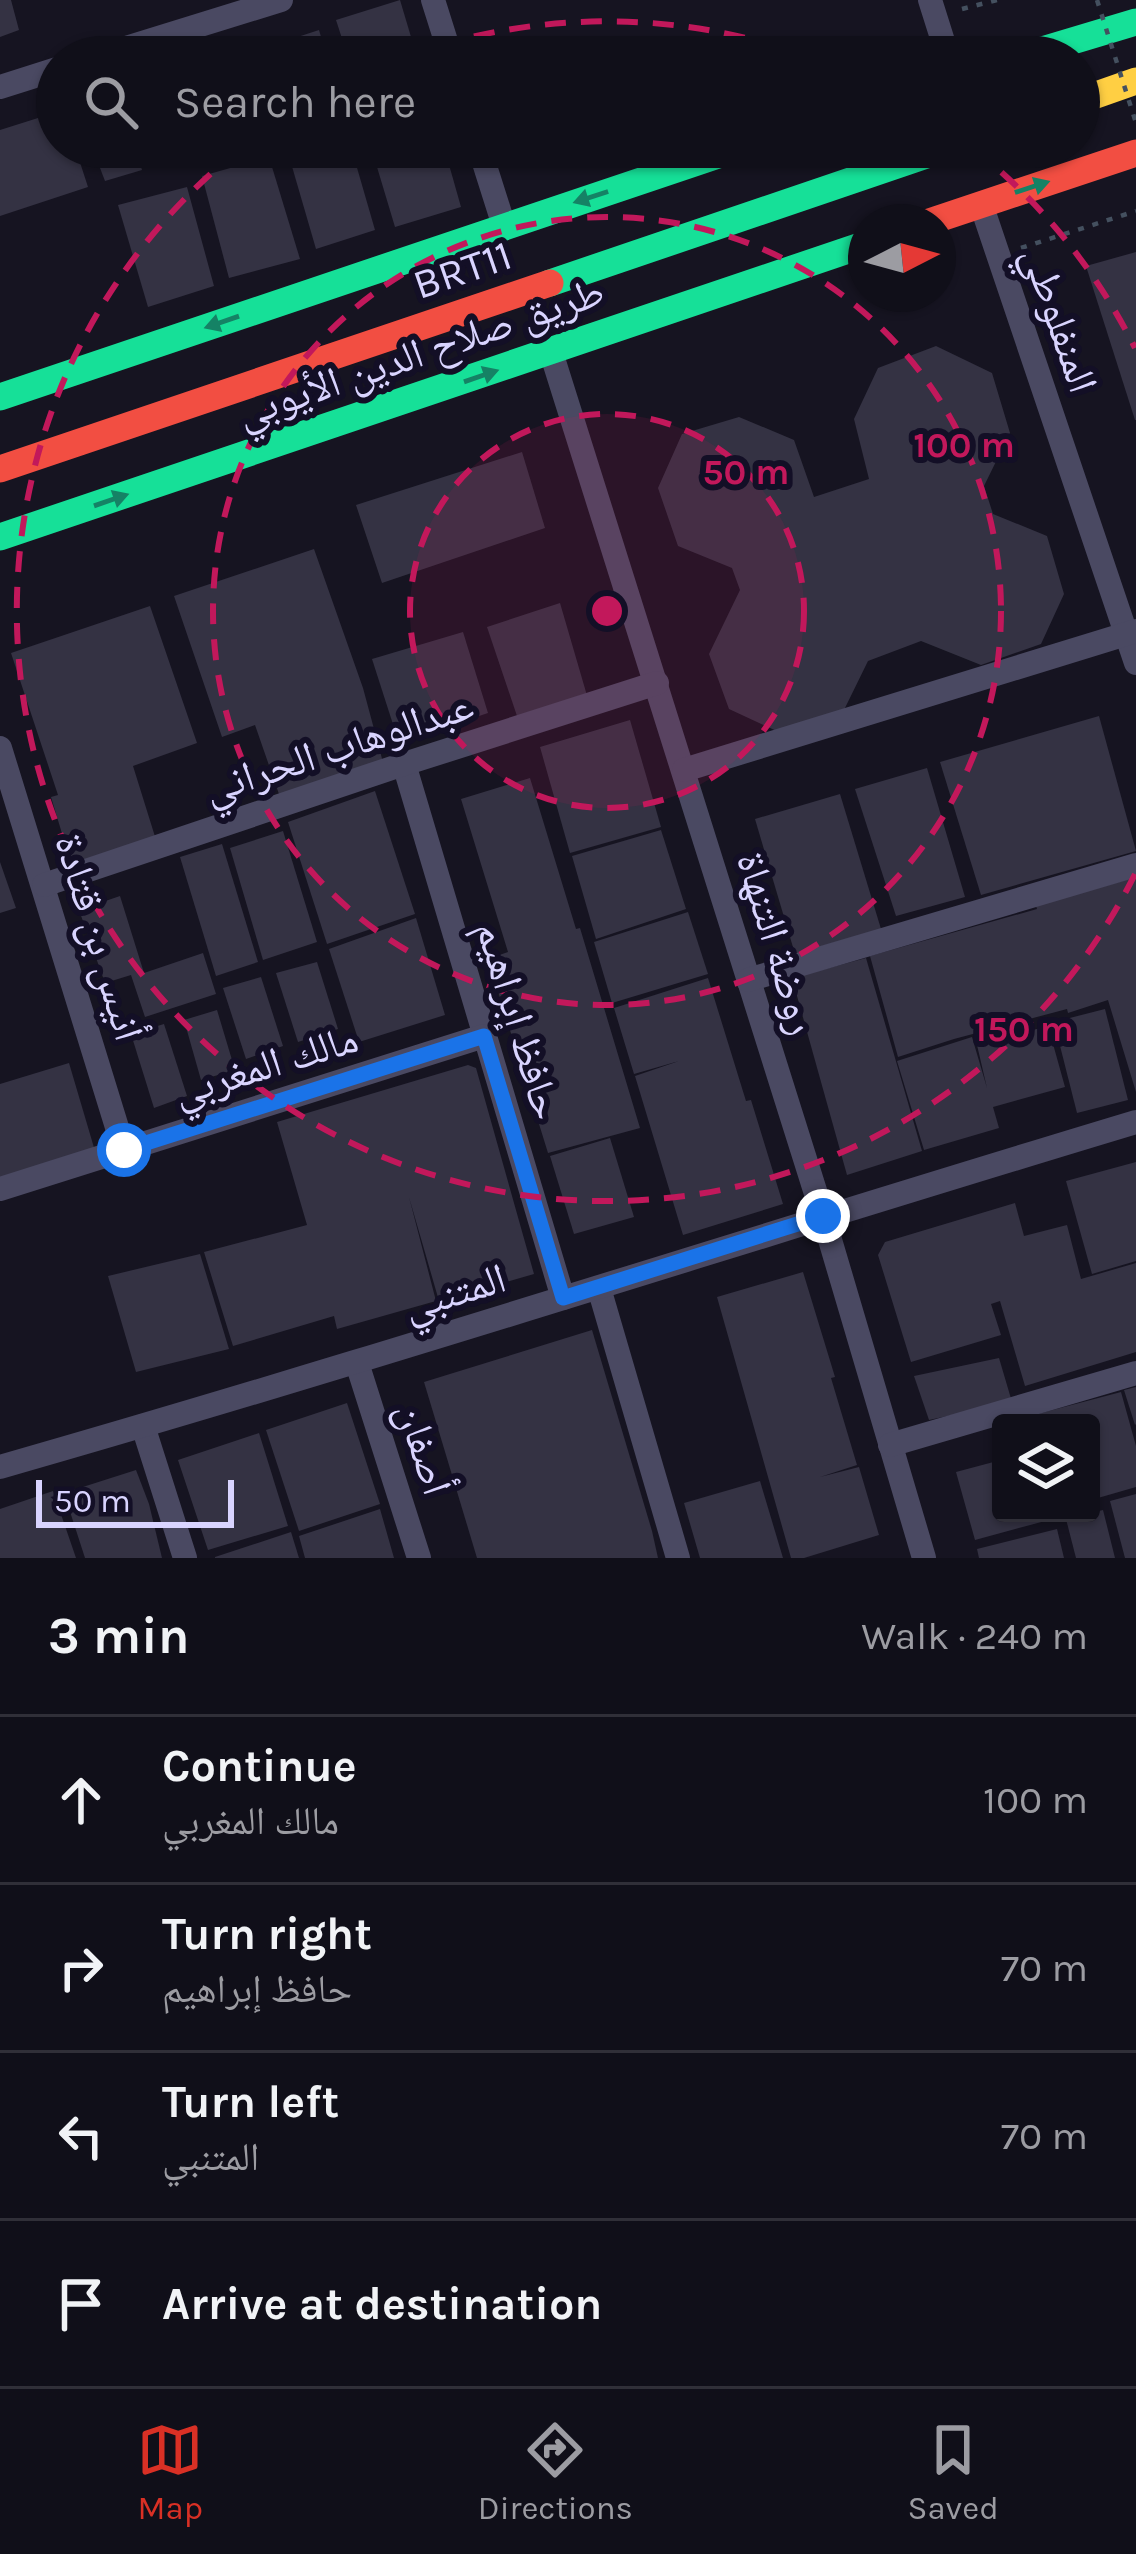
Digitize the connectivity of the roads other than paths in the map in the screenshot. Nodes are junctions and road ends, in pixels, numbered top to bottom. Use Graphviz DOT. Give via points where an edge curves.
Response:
graph roads {
  1 [pos="281,0"];
  2 [pos="433,0"];
  3 [pos="1136,22"];
  4 [pos="165,36"];
  5 [pos="444,36"];
  6 [pos="1089,36"];
  7 [pos="36,76"];
  8 [pos="1136,81"];
  9 [pos="0,87"];
  10 [pos="1100,94"];
  11 [pos="1136,153"];
  12 [pos="1100,165"];
  13 [pos="486,168"];
  14 [pos="679,168"];
  15 [pos="888,168"];
  16 [pos="1090,168"];
  17 [pos="981,204"];
  18 [pos="956,213"];
  19 [pos="504,226"];
  20 [pos="848,250"];
  21 [pos="551,352"];
  22 [pos="0,397"];
  23 [pos="0,469"];
  24 [pos="0,537"];
  25 [pos="1132,632"];
  26 [pos="1136,663"];
  27 [pos="657,683"];
  28 [pos="0,748"];
  29 [pos="404,764"];
  30 [pos="684,770"];
  31 [pos="1136,865"];
  32 [pos="44,885"];
  33 [pos="748,980"];
  34 [pos="484,1036"];
  35 [pos="1136,1122"];
  36 [pos="124,1150"];
  37 [pos="0,1189"];
  38 [pos="823,1216"];
  39 [pos="599,1288"];
  40 [pos="563,1298"];
  41 [pos="357,1363"];
  42 [pos="1136,1373"];
  43 [pos="143,1426"];
  44 [pos="890,1445"];
  45 [pos="0,1467"];
  46 [pos="185,1558"];
  47 [pos="419,1558"];
  48 [pos="678,1558"];
  49 [pos="924,1558"];
  1 -- 4 [label="street"];
  2 -- 5 [label="street"];
  3 -- 6 [label="main road"];
  7 -- 9 [label="street"];
  8 -- 10 [label="main road"];
  12 -- 11 [label="main road, one-way"];
  13 -- 19 [label="street"];
  14 -- 19 [label="main road, one-way"];
  15 -- 23 [label="main road, BRT11"];
  17 -- 16 [label="main road, one-way"];
  17 -- 18 [label="main road"];
  17 -- 25 [label="street, المنفلوطي"];
  19 -- 22 [label="main road, one-way"];
  20 -- 21 [label="main road, طريق صلاح الدين الأيوبي"];
  24 -- 21 [label="main road, طريق صلاح الدين الأيوبي, one-way"];
  21 -- 27 [label="street, روضة التنهاة"];
  25 -- 26 [label="street, المنفلوطي"];
  25 -- 30 [label="street"];
  27 -- 29 [label="street, عبدالوهاب الحراني"];
  27 -- 30 [label="street, روضة التنهاة"];
  28 -- 32 [label="street, أنيس بن قتادة"];
  29 -- 32 [label="street, عبدالوهاب الحراني"];
  29 -- 34 [label="street, حافظ إبراهيم"];
  30 -- 33 [label="street, روضة التنهاة"];
  31 -- 33 [label="street"];
  32 -- 36 [label="street, أنيس بن قتادة"];
  33 -- 38 [label="street, روضة التنهاة"];
  34 -- 36 [label="street, مالك المغربي"];
  34 -- 40 [label="street, حافظ إبراهيم"];
  35 -- 38 [label="street, المتنبي"];
  36 -- 37 [label="street, مالك المغربي"];
  38 -- 39 [label="street, المتنبي"];
  38 -- 44 [label="street, روضة التنهاة"];
  39 -- 40 [label="street, المتنبي"];
  39 -- 48 [label="street"];
  40 -- 41 [label="street, المتنبي"];
  41 -- 43 [label="street, المتنبي"];
  41 -- 47 [label="street, أصفان"];
  42 -- 44 [label="street"];
  43 -- 45 [label="street, المتنبي"];
  43 -- 46 [label="street"];
  44 -- 49 [label="street, روضة التنهاة"];
}
